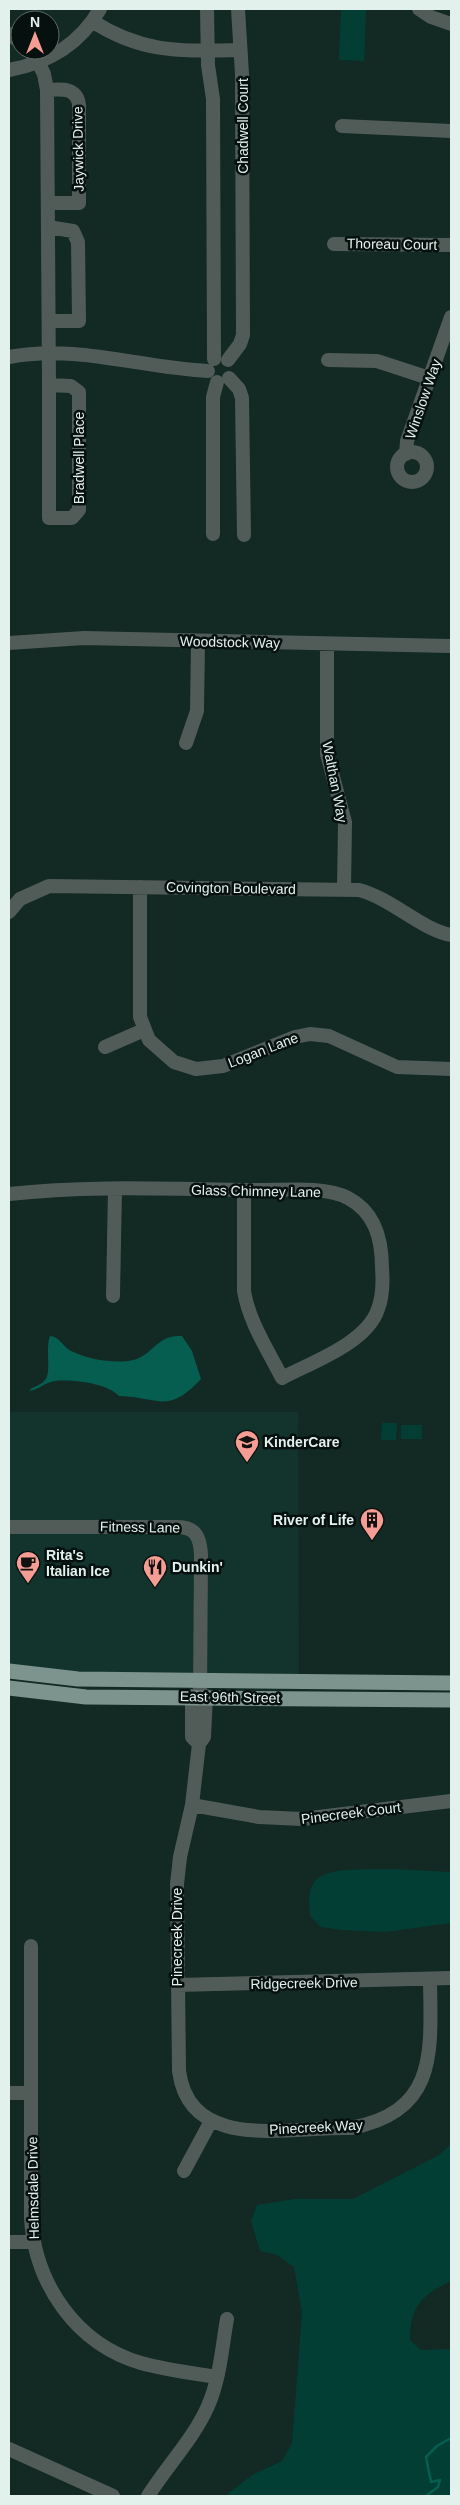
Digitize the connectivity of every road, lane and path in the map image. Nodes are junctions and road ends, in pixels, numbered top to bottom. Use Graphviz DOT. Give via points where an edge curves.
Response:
graph roads {
  1 [pos="100,9"];
  2 [pos="207,9"];
  3 [pos="238,9"];
  4 [pos="419,9"];
  5 [pos="92,21"];
  6 [pos="451,24"];
  7 [pos="208,50"];
  8 [pos="240,50"];
  9 [pos="39,62"];
  10 [pos="9,70"];
  11 [pos="47,90"];
  12 [pos="342,126"];
  13 [pos="451,131"];
  14 [pos="48,204"];
  15 [pos="48,227"];
  16 [pos="334,244"];
  17 [pos="451,245"];
  18 [pos="451,316"];
  19 [pos="49,321"];
  20 [pos="49,353"];
  21 [pos="9,357"];
  22 [pos="328,360"];
  23 [pos="217,373"];
  24 [pos="429,378"];
  25 [pos="49,385"];
  26 [pos="406,454"];
  27 [pos="213,534"];
  28 [pos="244,535"];
  29 [pos="198,641"];
  30 [pos="9,643"];
  31 [pos="327,644"];
  32 [pos="451,646"];
  33 [pos="186,743"];
  34 [pos="140,887"];
  35 [pos="344,889"];
  36 [pos="9,912"];
  37 [pos="451,934"];
  38 [pos="144,1030"];
  39 [pos="105,1046"];
  40 [pos="451,1069"];
  41 [pos="115,1189"];
  42 [pos="244,1190"];
  43 [pos="9,1194"];
  44 [pos="113,1296"];
  45 [pos="9,1527"];
  46 [pos="9,1671"];
  47 [pos="200,1680"];
  48 [pos="451,1683"];
  49 [pos="9,1688"];
  50 [pos="199,1697"];
  51 [pos="447,1700"];
  52 [pos="451,1801"];
  53 [pos="192,1805"];
  54 [pos="31,1946"];
  55 [pos="451,1978"];
  56 [pos="430,1980"];
  57 [pos="177,1985"];
  58 [pos="9,2092"];
  59 [pos="31,2093"];
  60 [pos="211,2122"];
  61 [pos="184,2171"];
  62 [pos="9,2242"];
  63 [pos="34,2242"];
  64 [pos="227,2319"];
  65 [pos="217,2377"];
  66 [pos="9,2449"];
  67 [pos="113,2496"];
  68 [pos="148,2496"];
  1 -- 5 [label="street"];
  2 -- 7 [label="street"];
  3 -- 8 [label="street, Chadwell Court"];
  4 -- 6 [label="street"];
  5 -- 7 [label="street" via="112,34 150,47"];
  5 -- 9 [label="street" via="68,46"];
  7 -- 8 [label="street"];
  7 -- 23 [label="street" via="213,99"];
  8 -- 23 [label="street, Chadwell Court" via="243,335 228,360 233,371"];
  9 -- 10 [label="street"];
  9 -- 11 [label="street"];
  11 -- 14 [label="street"];
  11 -- 14 [label="street, Jaywick Drive" via="63,89 75,93 79,115 79,203"];
  12 -- 13 [label="street"];
  14 -- 15 [label="street"];
  15 -- 19 [label="street, Bradwell Place"];
  15 -- 19 [label="street" via="72,231 78,242 78,321"];
  16 -- 17 [label="street, Thoreau Court"];
  18 -- 24 [label="street, Winslow Way"];
  19 -- 20 [label="street, Bradwell Place"];
  20 -- 21 [label="street"];
  20 -- 23 [label="street" via="85,353"];
  20 -- 25 [label="street, Bradwell Place"];
  22 -- 24 [label="street" via="377,361"];
  23 -- 27 [label="street" via="213,397"];
  23 -- 28 [label="street" via="239,390 242,398"];
  24 -- 26 [label="street, Winslow Way" via="407,441"];
  25 -- 25 [label="street, Bradwell Place" via="49,518 72,518 79,510 79,392 71,386"];
  29 -- 30 [label="street, Woodstock Way" via="84,638"];
  29 -- 31 [label="street, Woodstock Way"];
  29 -- 33 [label="street" via="197,711"];
  31 -- 32 [label="street, Woodstock Way"];
  31 -- 35 [label="street, Walthan Way" via="326,754 345,822"];
  34 -- 35 [label="street, Covington Boulevard"];
  34 -- 36 [label="street, Covington Boulevard" via="49,886 20,899"];
  34 -- 38 [label="street, Logan Lane" via="139,1004"];
  35 -- 37 [label="street, Covington Boulevard" via="359,890 384,899 429,926"];
  38 -- 39 [label="street"];
  38 -- 40 [label="street, Logan Lane" via="164,1055 185,1067 196,1069 223,1066 310,1034 329,1036 397,1067"];
  41 -- 42 [label="street, Glass Chimney Lane"];
  41 -- 43 [label="street, Glass Chimney Lane" via="55,1189"];
  41 -- 44 [label="street"];
  42 -- 42 [label="street, Glass Chimney Lane" via="323,1191 345,1196 368,1214 381,1242 382,1293 374,1319 351,1341 282,1378 246,1304"];
  45 -- 47 [label="street, Fitness Lane" via="178,1527 195,1533 201,1554"];
  46 -- 47 [label="main road, East 96th Street" via="78,1679"];
  47 -- 48 [label="main road, East 96th Street"];
  47 -- 50 [label="street, Fitness Lane"];
  49 -- 50 [label="main road, East 96th Street" via="70,1696"];
  50 -- 51 [label="main road, East 96th Street"];
  50 -- 53 [label="street, Pinecreek Drive" via="204,1737 199,1744"];
  52 -- 53 [label="street, Pinecreek Court" via="302,1819 259,1817"];
  53 -- 57 [label="street, Pinecreek Drive" via="178,1875"];
  54 -- 59 [label="street, Helmsdale Drive"];
  55 -- 56 [label="street, Ridgecreek Drive"];
  56 -- 57 [label="street, Ridgecreek Drive"];
  56 -- 60 [label="street, Pinecreek Way" via="431,2045 427,2066 414,2094 391,2114 370,2124 351,2128 244,2130"];
  57 -- 60 [label="street, Pinecreek Drive" via="181,2084 194,2107"];
  58 -- 59 [label="street"];
  59 -- 63 [label="street, Helmsdale Drive" via="31,2218"];
  60 -- 61 [label="street"];
  62 -- 63 [label="street"];
  63 -- 65 [label="street, Helmsdale Drive" via="40,2267 55,2298 96,2341 142,2364"];
  64 -- 65 [label="street"];
  65 -- 68 [label="street" via="199,2424"];
  66 -- 67 [label="street"];
}
